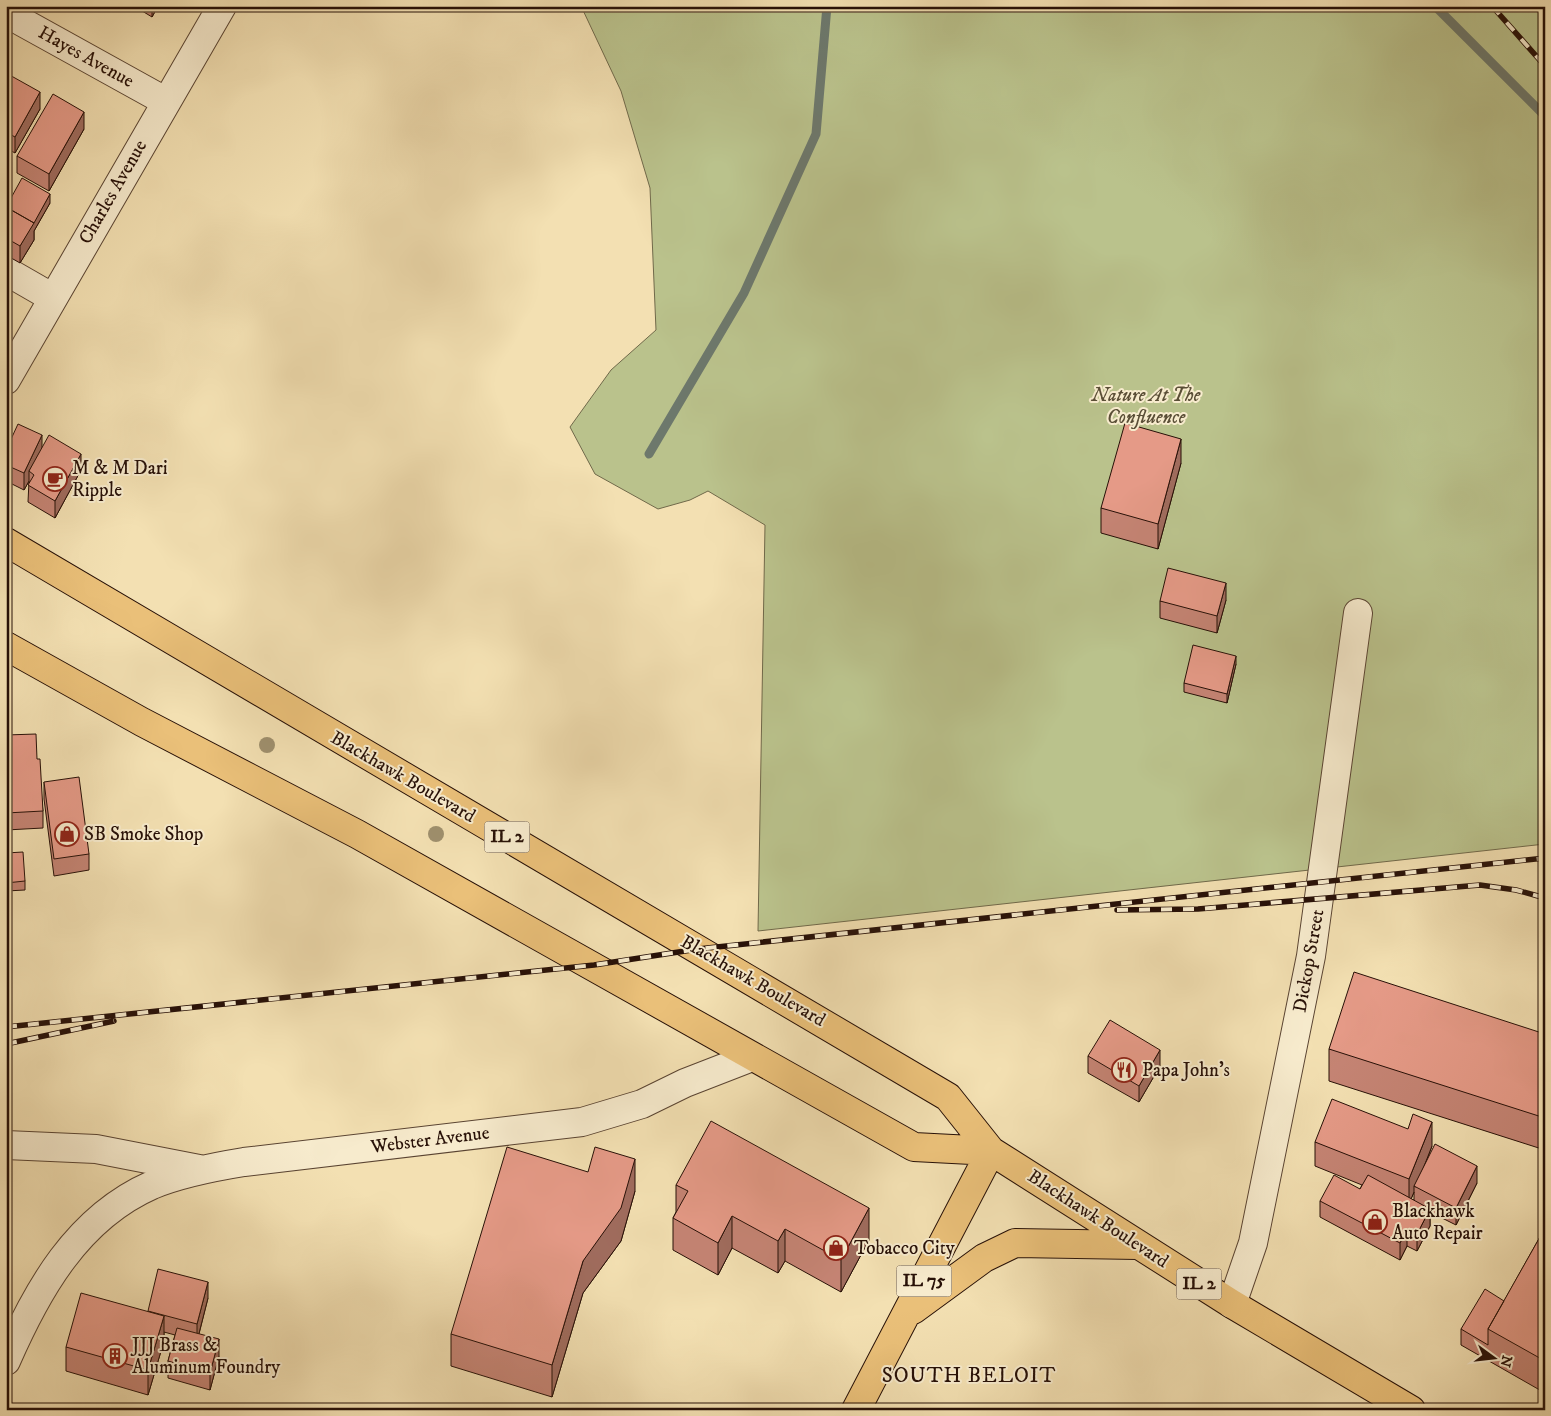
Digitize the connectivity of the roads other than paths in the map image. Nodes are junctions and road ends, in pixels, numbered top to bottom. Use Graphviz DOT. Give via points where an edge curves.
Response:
graph roads {
  1 [pos="222,6"];
  2 [pos="6,13"];
  3 [pos="165,102"];
  4 [pos="6,270"];
  5 [pos="53,298"];
  6 [pos="6,380"];
  7 [pos="6,542"];
  8 [pos="1358,613"];
  9 [pos="6,646"];
  10 [pos="752,1057"];
  11 [pos="6,1145"];
  12 [pos="991,1151"];
  13 [pos="200,1170"];
  14 [pos="1138,1245"];
  15 [pos="1232,1304"];
  16 [pos="908,1314"];
  17 [pos="6,1361"];
  18 [pos="856,1410"];
  19 [pos="1411,1410"];
  1 -- 3 [label="street, Charles Avenue"];
  2 -- 3 [label="street, Hayes Avenue"];
  3 -- 5 [label="street, Charles Avenue"];
  4 -- 5 [label="street"];
  5 -- 6 [label="street, Charles Avenue"];
  7 -- 12 [label="main road, Blackhawk Boulevard / IL 2" via="948,1097"];
  8 -- 15 [label="street, Dickop Street" via="1311,956 1254,1242"];
  9 -- 10 [label="main road, Blackhawk Boulevard / IL 2" via="142,722 358,834"];
  10 -- 12 [label="main road, Blackhawk Boulevard / IL 2" via="914,1147"];
  10 -- 13 [label="street, Webster Avenue" via="642,1104 582,1122"];
  11 -- 13 [label="street" via="96,1149"];
  12 -- 14 [label="main road, Blackhawk Boulevard / IL 2"];
  12 -- 16 [label="main road, IL 75"];
  13 -- 17 [label="street, Webster Avenue" via="152,1186 107,1212 76,1241 42,1286"];
  14 -- 15 [label="main road, Blackhawk Boulevard / IL 2"];
  14 -- 16 [label="main road" via="1015,1243 984,1258"];
  15 -- 19 [label="main road, Blackhawk Boulevard / IL 2"];
  16 -- 18 [label="main road, IL 75"];
}
